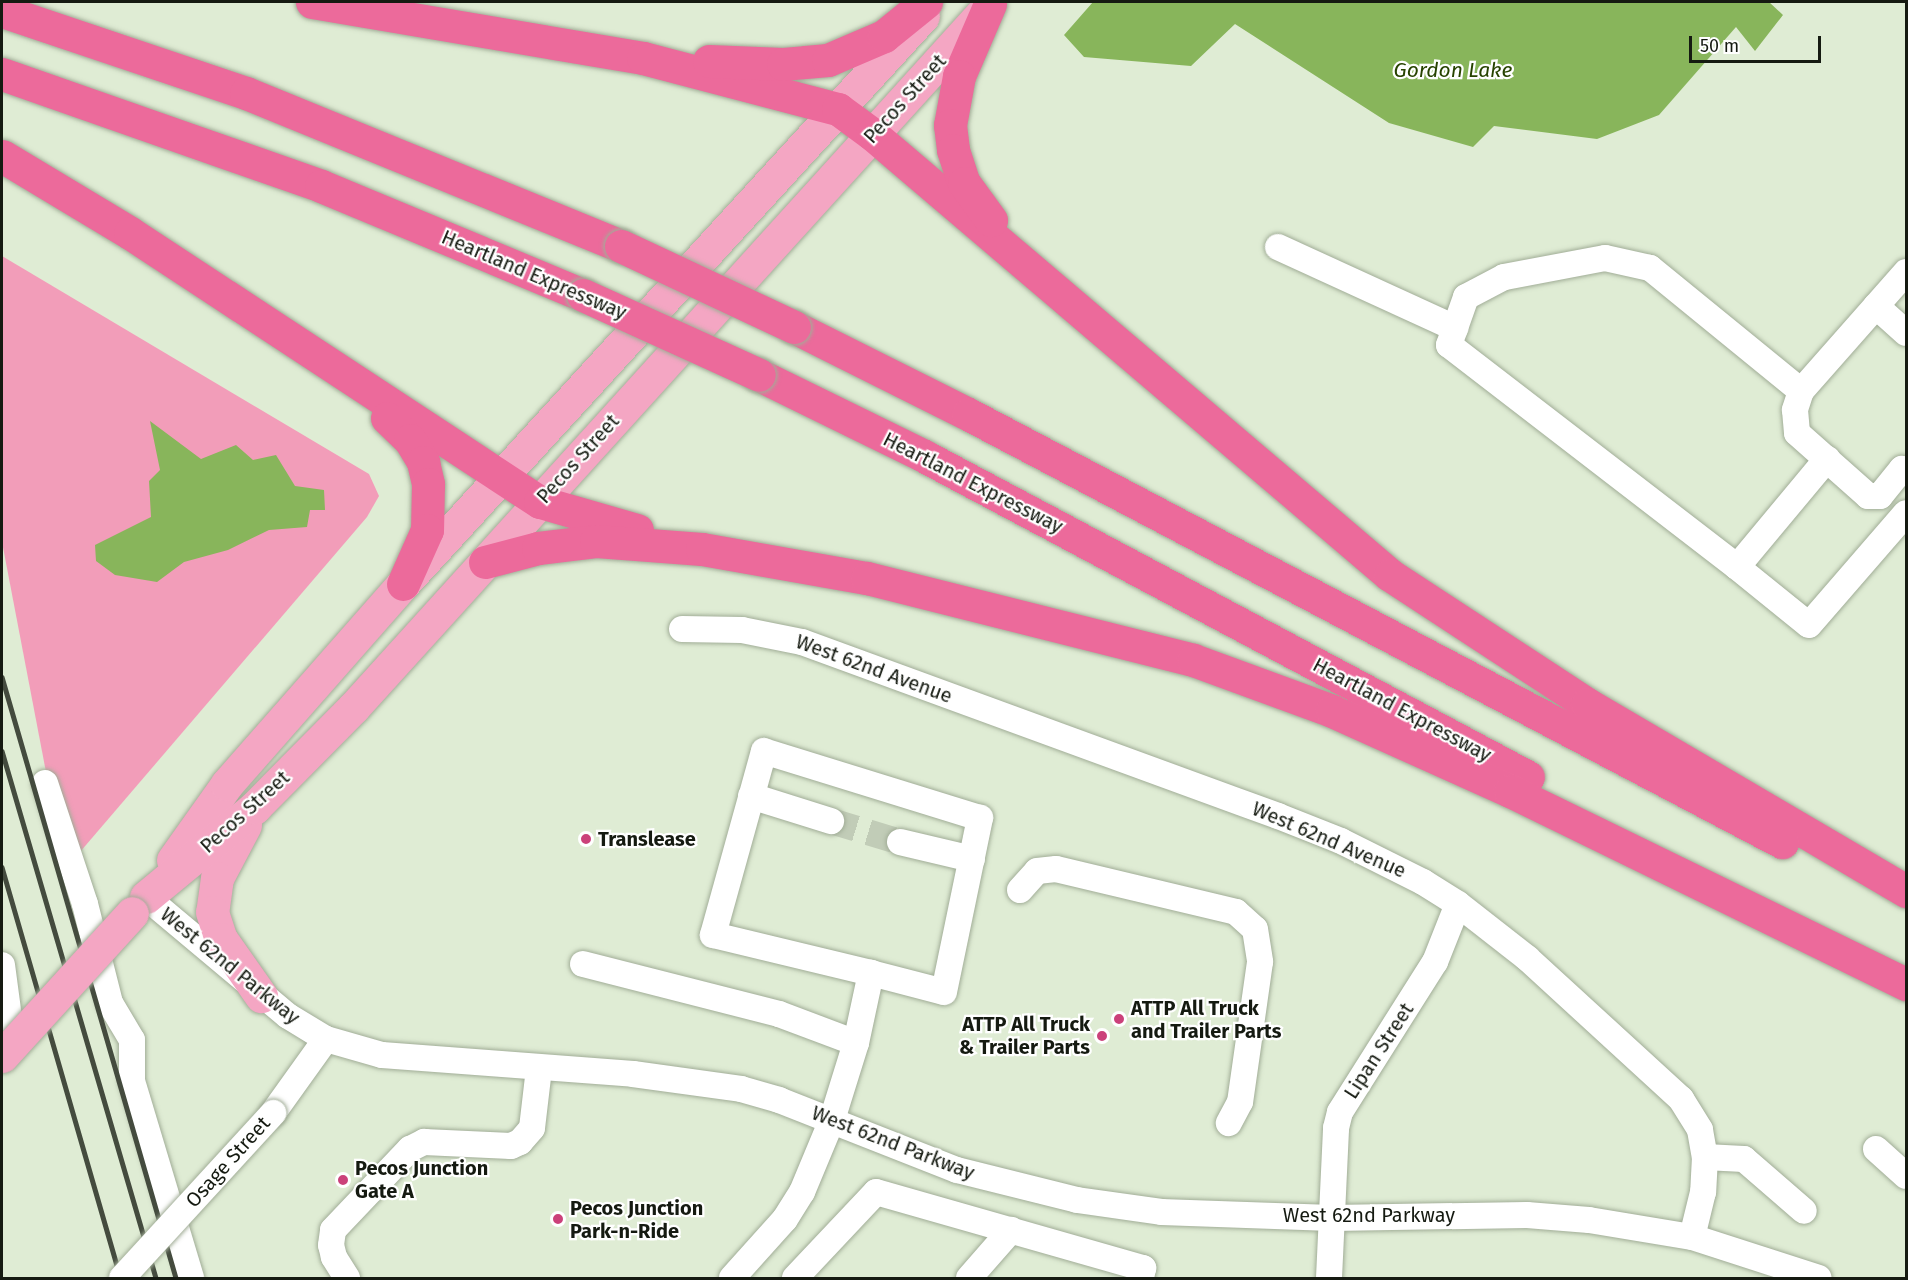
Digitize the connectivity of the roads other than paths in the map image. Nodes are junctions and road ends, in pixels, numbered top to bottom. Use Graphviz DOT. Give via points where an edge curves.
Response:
graph roads {
  1 [pos="312,2"];
  2 [pos="926,2"];
  3 [pos="937,2"];
  4 [pos="991,3"];
  5 [pos="2,11"];
  6 [pos="643,58"];
  7 [pos="2,74"];
  8 [pos="838,109"];
  9 [pos="872,134"];
  10 [pos="2,156"];
  11 [pos="1278,247"];
  12 [pos="1906,272"];
  13 [pos="1049,288"];
  14 [pos="1876,306"];
  15 [pos="1455,328"];
  16 [pos="1906,330"];
  17 [pos="335,370"];
  18 [pos="1801,391"];
  19 [pos="1827,459"];
  20 [pos="1906,473"];
  21 [pos="500,478"];
  22 [pos="540,501"];
  23 [pos="1906,513"];
  24 [pos="702,549"];
  25 [pos="485,562"];
  26 [pos="1737,567"];
  27 [pos="403,584"];
  28 [pos="682,629"];
  29 [pos="45,783"];
  30 [pos="752,796"];
  31 [pos="255,807"];
  32 [pos="831,821"];
  33 [pos="900,842"];
  34 [pos="972,859"];
  35 [pos="1020,890"];
  36 [pos="1906,891"];
  37 [pos="1906,899"];
  38 [pos="1458,904"];
  39 [pos="139,905"];
  40 [pos="583,964"];
  41 [pos="871,973"];
  42 [pos="1906,974"];
  43 [pos="4,977"];
  44 [pos="1906,984"];
  45 [pos="261,996"];
  46 [pos="2,1035"];
  47 [pos="326,1039"];
  48 [pos="856,1043"];
  49 [pos="2,1056"];
  50 [pos="539,1068"];
  51 [pos="832,1120"];
  52 [pos="1229,1123"];
  53 [pos="1876,1149"];
  54 [pos="1705,1157"];
  55 [pos="1906,1176"];
  56 [pos="1804,1211"];
  57 [pos="1332,1218"];
  58 [pos="1011,1230"];
  59 [pos="1692,1237"];
  60 [pos="1128,1274"];
  61 [pos="123,1278"];
  62 [pos="191,1278"];
  63 [pos="347,1278"];
  64 [pos="732,1278"];
  65 [pos="795,1278"];
  66 [pos="969,1278"];
  67 [pos="1329,1278"];
  68 [pos="1820,1278"];
  1 -- 6 [label="highway"];
  2 -- 6 [label="highway" via="884,36 828,60 783,64"];
  3 -- 8 [label="main road, Pecos Street"];
  4 -- 9 [label="main road, Pecos Street"];
  4 -- 13 [label="highway" via="951,102 953,150 964,183 978,205"];
  5 -- 37 [label="highway, bridge" via="246,93 621,246 794,327 1288,582 1745,825"];
  6 -- 8 [label="highway"];
  7 -- 42 [label="highway, Heartland Expressway, bridge" via="321,186 583,295 759,375 934,462"];
  8 -- 9 [label="highway"];
  8 -- 21 [label="main road, Pecos Street"];
  9 -- 13 [label="highway"];
  9 -- 22 [label="main road, Pecos Street"];
  10 -- 17 [label="highway"];
  11 -- 15 [label="street"];
  12 -- 14 [label="street"];
  13 -- 36 [label="highway" via="1390,574 1447,615 1587,704"];
  14 -- 16 [label="street"];
  14 -- 18 [label="street"];
  15 -- 18 [label="street" via="1466,297 1504,277 1605,258 1650,268"];
  15 -- 26 [label="street" via="1449,345"];
  17 -- 21 [label="highway"];
  17 -- 27 [label="highway" via="410,440 423,462 430,517"];
  18 -- 19 [label="street" via="1796,410 1797,433"];
  19 -- 20 [label="street" via="1868,496 1880,496 1902,469"];
  19 -- 26 [label="street"];
  21 -- 22 [label="highway"];
  21 -- 27 [label="main road, Pecos Street"];
  22 -- 24 [label="highway"];
  22 -- 25 [label="main road, Pecos Street"];
  23 -- 26 [label="street" via="1809,625"];
  24 -- 25 [label="highway" via="596,541 538,548"];
  24 -- 44 [label="highway" via="867,578 1062,625 1193,660 1278,690 1510,791"];
  25 -- 31 [label="main road, Pecos Street" via="353,708"];
  27 -- 39 [label="main road, Pecos Street" via="227,784"];
  28 -- 38 [label="street, West 62nd Avenue" via="742,630 802,642 1330,837 1394,866"];
  29 -- 62 [label="street" via="86,904 110,1003 132,1040 132,1081"];
  30 -- 32 [label="street"];
  30 -- 34 [label="street" via="764,751 980,818"];
  30 -- 41 [label="street" via="713,935"];
  31 -- 39 [label="main road, Pecos Street"];
  31 -- 45 [label="main road" via="224,860 212,897 212,912 221,939"];
  33 -- 34 [label="street"];
  34 -- 41 [label="street" via="944,993"];
  35 -- 52 [label="street" via="1037,871 1056,869 1236,912 1255,929 1260,962 1240,1102"];
  38 -- 54 [label="street, West 62nd Avenue" via="1527,958 1672,1088 1696,1121"];
  38 -- 57 [label="street, Lipan Street" via="1435,962 1340,1113"];
  39 -- 45 [label="street, West 62nd Parkway"];
  39 -- 49 [label="main road, Pecos Street, bridge"];
  40 -- 48 [label="street" via="779,1014"];
  41 -- 48 [label="street"];
  43 -- 46 [label="street" via="10,1025"];
  45 -- 47 [label="street, West 62nd Parkway"];
  47 -- 50 [label="street, West 62nd Parkway" via="413,1060"];
  47 -- 61 [label="street, Osage Street, bridge" via="273,1113"];
  48 -- 51 [label="street"];
  50 -- 51 [label="street, West 62nd Parkway" via="708,1083 778,1100"];
  50 -- 63 [label="street" via="532,1128 520,1143 511,1146 424,1142 410,1149 333,1230 334,1257"];
  51 -- 57 [label="street, West 62nd Parkway" via="957,1170 1077,1200 1161,1212"];
  51 -- 64 [label="street" via="795,1206"];
  53 -- 55 [label="street"];
  54 -- 56 [label="street" via="1744,1159"];
  54 -- 59 [label="street, West 62nd Avenue"];
  57 -- 59 [label="street, West 62nd Parkway" via="1527,1215 1589,1220"];
  57 -- 67 [label="street, Lipan Street"];
  58 -- 60 [label="street"];
  58 -- 65 [label="street" via="876,1192"];
  58 -- 66 [label="street"];
  59 -- 68 [label="street"];
}
